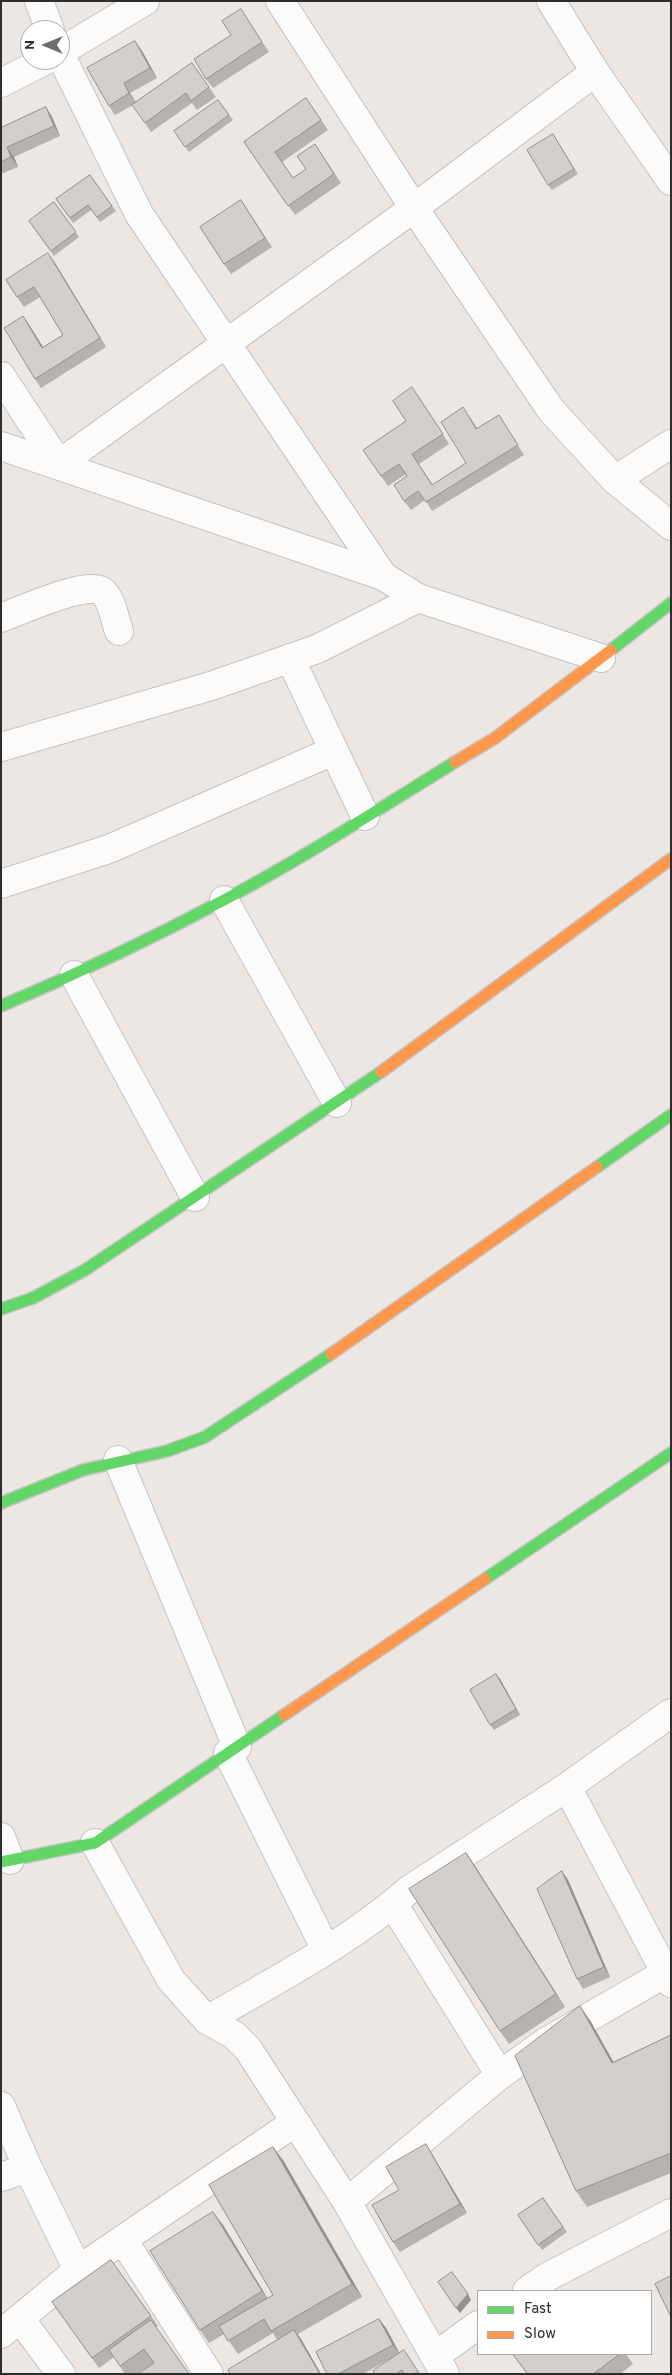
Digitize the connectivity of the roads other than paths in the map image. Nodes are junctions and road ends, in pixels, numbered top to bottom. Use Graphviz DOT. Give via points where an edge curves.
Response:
graph roads {
  1 [pos="39,1"];
  2 [pos="145,1"];
  3 [pos="280,1"];
  4 [pos="556,3"];
  5 [pos="46,20"];
  6 [pos="70,47"];
  7 [pos="27,70"];
  8 [pos="68,70"];
  9 [pos="595,72"];
  10 [pos="1,84"];
  11 [pos="671,181"];
  12 [pos="414,208"];
  13 [pos="226,343"];
  14 [pos="1,376"];
  15 [pos="671,444"];
  16 [pos="1,446"];
  17 [pos="59,464"];
  18 [pos="615,480"];
  19 [pos="671,526"];
  20 [pos="382,576"];
  21 [pos="418,598"];
  22 [pos="671,603"];
  23 [pos="1,618"];
  24 [pos="119,631"];
  25 [pos="290,658"];
  26 [pos="601,658"];
  27 [pos="1,747"];
  28 [pos="332,751"];
  29 [pos="364,816"];
  30 [pos="671,859"];
  31 [pos="1,884"];
  32 [pos="224,900"];
  33 [pos="74,975"];
  34 [pos="1,1006"];
  35 [pos="337,1103"];
  36 [pos="671,1115"];
  37 [pos="195,1197"];
  38 [pos="1,1309"];
  39 [pos="671,1453"];
  40 [pos="118,1460"];
  41 [pos="1,1503"];
  42 [pos="671,1713"];
  43 [pos="233,1750"];
  44 [pos="567,1787"];
  45 [pos="95,1843"];
  46 [pos="4,1853"];
  47 [pos="393,1904"];
  48 [pos="326,1950"];
  49 [pos="669,1975"];
  50 [pos="207,2020"];
  51 [pos="500,2075"];
  52 [pos="1,2106"];
  53 [pos="294,2123"];
  54 [pos="28,2168"];
  55 [pos="1,2178"];
  56 [pos="347,2202"];
  57 [pos="671,2213"];
  58 [pos="123,2240"];
  59 [pos="78,2270"];
  60 [pos="528,2290"];
  61 [pos="477,2326"];
  62 [pos="11,2327"];
  63 [pos="440,2365"];
  64 [pos="61,2374"];
  65 [pos="209,2374"];
  1 -- 5 [label="street"];
  2 -- 6 [label="street"];
  3 -- 12 [label="street"];
  4 -- 9 [label="street"];
  7 -- 10 [label="street"];
  8 -- 13 [label="street" via="139,214"];
  9 -- 11 [label="street"];
  9 -- 12 [label="street"];
  12 -- 13 [label="street"];
  12 -- 18 [label="street" via="551,410"];
  13 -- 17 [label="street"];
  13 -- 20 [label="street"];
  14 -- 17 [label="street"];
  15 -- 18 [label="street"];
  16 -- 17 [label="street"];
  17 -- 20 [label="street"];
  18 -- 19 [label="street"];
  20 -- 21 [label="street"];
  21 -- 25 [label="street" via="317,650"];
  21 -- 26 [label="street"];
  22 -- 26 [label="street"];
  23 -- 24 [label="street" via="92,587 103,592"];
  25 -- 27 [label="street" via="211,686"];
  25 -- 28 [label="street"];
  26 -- 29 [label="street" via="495,738"];
  28 -- 29 [label="street"];
  28 -- 31 [label="street" via="109,849"];
  29 -- 32 [label="street"];
  30 -- 35 [label="street"];
  32 -- 33 [label="street"];
  32 -- 35 [label="street"];
  33 -- 34 [label="street"];
  33 -- 37 [label="street"];
  35 -- 37 [label="street"];
  36 -- 40 [label="street" via="303,1374 205,1437 167,1451"];
  37 -- 38 [label="street" via="85,1270 33,1298"];
  39 -- 43 [label="street"];
  40 -- 41 [label="street" via="83,1470"];
  40 -- 43 [label="street"];
  42 -- 44 [label="street"];
  43 -- 45 [label="street"];
  43 -- 48 [label="street"];
  44 -- 47 [label="street" via="410,1888"];
  44 -- 49 [label="street"];
  45 -- 46 [label="street"];
  45 -- 50 [label="street" via="172,1980"];
  47 -- 48 [label="street"];
  47 -- 51 [label="street"];
  48 -- 50 [label="street"];
  49 -- 51 [label="street" via="546,2042"];
  50 -- 53 [label="street" via="234,2035 248,2049"];
  51 -- 56 [label="street"];
  52 -- 54 [label="street"];
  53 -- 56 [label="street"];
  53 -- 58 [label="street"];
  54 -- 55 [label="street"];
  54 -- 59 [label="street"];
  56 -- 63 [label="street"];
  57 -- 60 [label="street" via="547,2277"];
  58 -- 59 [label="street"];
  58 -- 65 [label="street"];
  59 -- 62 [label="street"];
  61 -- 63 [label="street"];
  62 -- 64 [label="street"];
}
